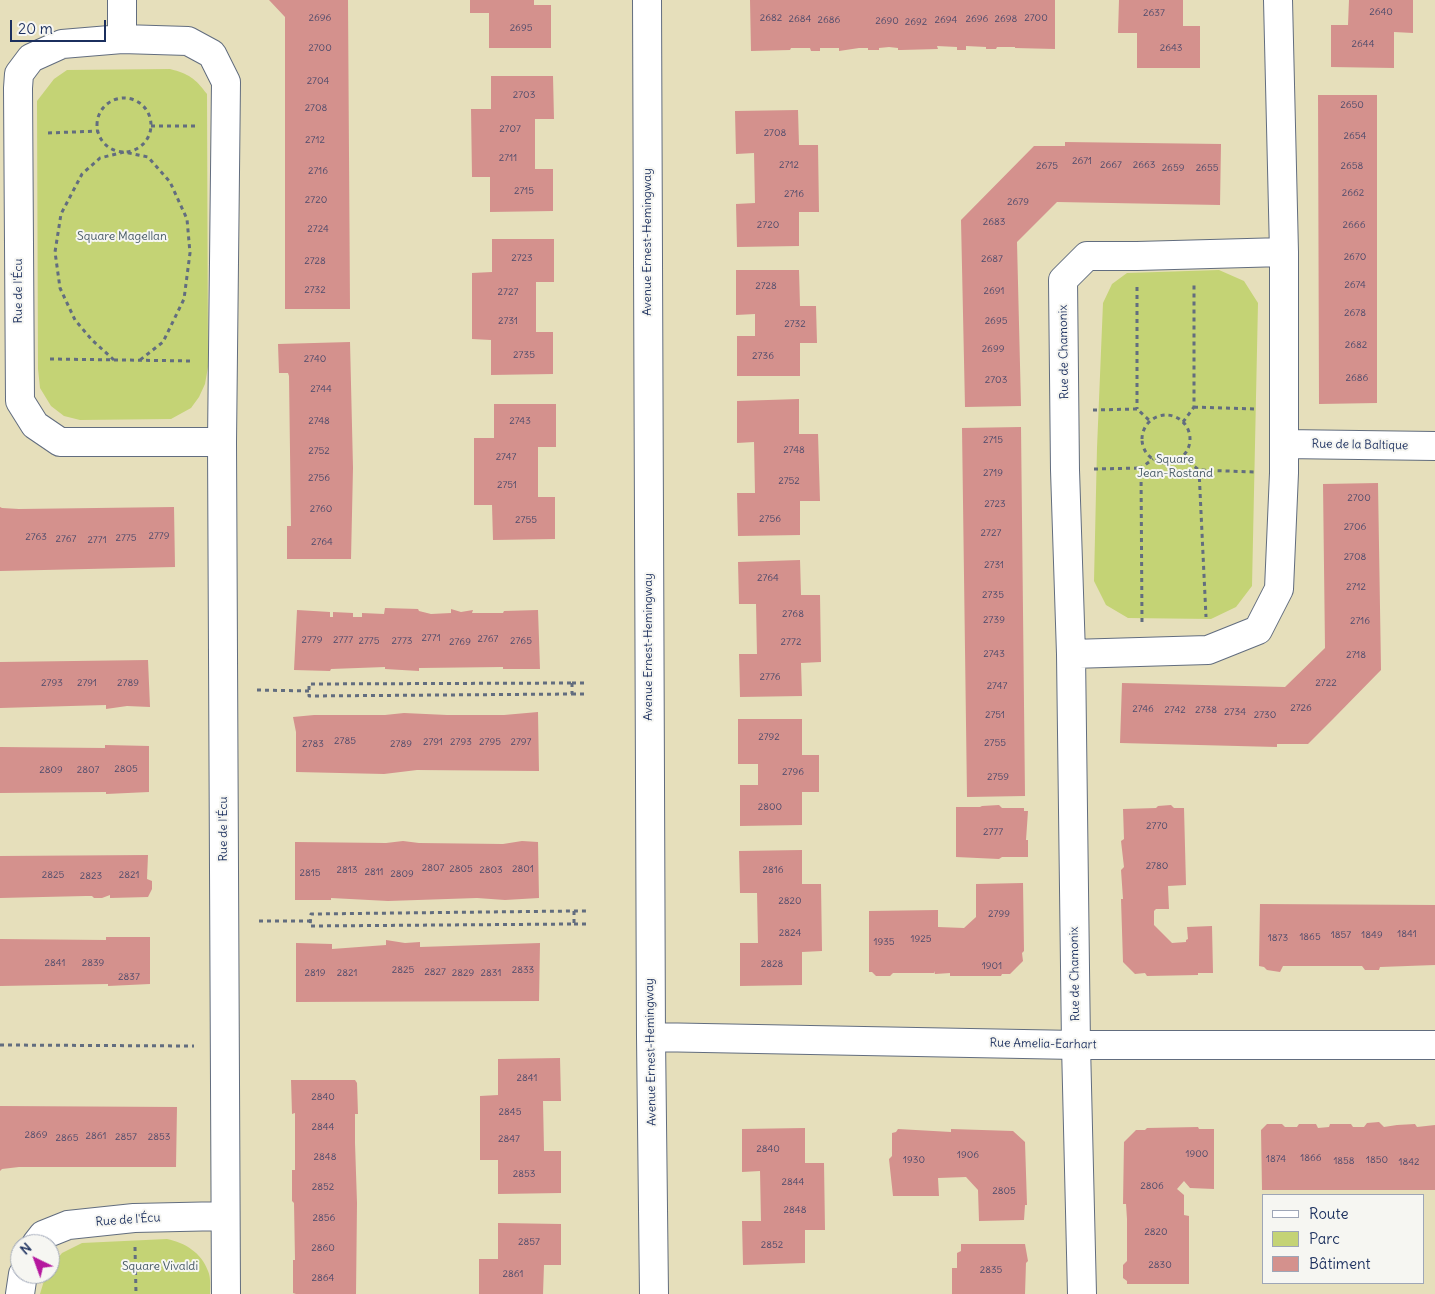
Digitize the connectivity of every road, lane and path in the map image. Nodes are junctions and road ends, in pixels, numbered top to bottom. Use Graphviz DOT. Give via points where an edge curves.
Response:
graph roads {
  1 [pos="122,0"];
  2 [pos="647,0"];
  3 [pos="1278,0"];
  4 [pos="122,39"];
  5 [pos="151,126"];
  6 [pos="225,127"];
  7 [pos="98,131"];
  8 [pos="18,135"];
  9 [pos="124,152"];
  10 [pos="1284,252"];
  11 [pos="1194,255"];
  12 [pos="1137,256"];
  13 [pos="20,359"];
  14 [pos="114,360"];
  15 [pos="140,360"];
  16 [pos="223,361"];
  17 [pos="1194,407"];
  18 [pos="1137,409"];
  19 [pos="1284,409"];
  20 [pos="1065,410"];
  21 [pos="1150,421"];
  22 [pos="1183,422"];
  23 [pos="222,442"];
  24 [pos="1284,444"];
  25 [pos="1435,446"];
  26 [pos="1182,457"];
  27 [pos="1153,459"];
  28 [pos="1141,468"];
  29 [pos="1065,470"];
  30 [pos="1199,470"];
  31 [pos="1284,473"];
  32 [pos="1208,650"];
  33 [pos="1142,652"];
  34 [pos="1071,654"];
  35 [pos="572,682"];
  36 [pos="585,683"];
  37 [pos="257,690"];
  38 [pos="309,691"];
  39 [pos="572,694"];
  40 [pos="585,694"];
  41 [pos="574,911"];
  42 [pos="586,912"];
  43 [pos="259,921"];
  44 [pos="310,921"];
  45 [pos="574,924"];
  46 [pos="586,924"];
  47 [pos="651,1037"];
  48 [pos="0,1045"];
  49 [pos="1076,1045"];
  50 [pos="1435,1045"];
  51 [pos="225,1046"];
  52 [pos="225,1216"];
  53 [pos="134,1218"];
  54 [pos="45,1234"];
  55 [pos="136,1294"];
  56 [pos="226,1294"];
  57 [pos="654,1294"];
  58 [pos="1082,1294"];
  1 -- 4 [label="street"];
  2 -- 47 [label="street, Avenue Ernest-Hemingway"];
  3 -- 10 [label="street"];
  4 -- 6 [label="street, Rue de l'Écu" via="188,41 212,54 226,82"];
  4 -- 8 [label="street, Rue de l'Écu" via="62,44 31,58 20,74"];
  5 -- 6 [label="path"];
  5 -- 7 [label="path" via="144,107 121,98 105,106 100,113"];
  5 -- 9 [label="path" via="140,146"];
  6 -- 16 [label="street, Rue de l'Écu"];
  7 -- 8 [label="path"];
  7 -- 9 [label="path" via="107,146"];
  8 -- 13 [label="street, Rue de l'Écu"];
  9 -- 14 [label="path" via="100,158 82,174 61,214 55,252 60,288 75,320"];
  9 -- 15 [label="path" via="148,157 170,182 187,219 190,253 180,308 163,342"];
  10 -- 11 [label="street, Rue de Chamonix"];
  10 -- 19 [label="street"];
  11 -- 12 [label="street, Rue de Chamonix"];
  11 -- 17 [label="path"];
  12 -- 18 [label="path"];
  12 -- 20 [label="street, Rue de Chamonix" via="1087,256 1063,280"];
  13 -- 14 [label="path"];
  13 -- 23 [label="street, Rue de l'Écu" via="20,401 35,425 60,442"];
  14 -- 15 [label="path"];
  15 -- 16 [label="path"];
  16 -- 23 [label="street, Rue de l'Écu"];
  17 -- 19 [label="path"];
  17 -- 22 [label="path"];
  18 -- 20 [label="path"];
  18 -- 21 [label="path"];
  19 -- 24 [label="street"];
  20 -- 29 [label="street, Rue de Chamonix"];
  21 -- 22 [label="path" via="1168,415"];
  21 -- 27 [label="path" via="1142,439"];
  22 -- 26 [label="path" via="1190,436"];
  23 -- 51 [label="street, Rue de l'Écu"];
  24 -- 25 [label="street, Rue de la Baltique"];
  24 -- 31 [label="street"];
  26 -- 27 [label="path" via="1167,462"];
  26 -- 30 [label="path"];
  27 -- 28 [label="path"];
  28 -- 29 [label="path"];
  28 -- 33 [label="path"];
  29 -- 34 [label="street, Rue de Chamonix"];
  30 -- 31 [label="path"];
  30 -- 32 [label="path"];
  31 -- 32 [label="street" via="1279,589 1258,630"];
  32 -- 33 [label="street"];
  33 -- 34 [label="street"];
  34 -- 49 [label="street, Rue de Chamonix"];
  35 -- 36 [label="path"];
  35 -- 38 [label="path" via="309,684"];
  35 -- 39 [label="path"];
  37 -- 38 [label="path"];
  38 -- 39 [label="path" via="309,696"];
  39 -- 40 [label="path"];
  41 -- 42 [label="path"];
  41 -- 44 [label="path" via="310,914"];
  41 -- 45 [label="path"];
  43 -- 44 [label="path"];
  44 -- 45 [label="path" via="310,926"];
  45 -- 46 [label="path"];
  47 -- 49 [label="street, Rue Amelia-Earhart"];
  47 -- 57 [label="street, Avenue Ernest-Hemingway"];
  48 -- 51 [label="path"];
  49 -- 50 [label="street, Rue Amelia-Earhart"];
  49 -- 58 [label="street, Rue de Chamonix"];
  51 -- 52 [label="street, Rue de l'Écu"];
  52 -- 53 [label="street, Rue de l'Écu"];
  52 -- 56 [label="street, Rue de l'Écu"];
  53 -- 54 [label="street, Rue de l'Écu" via="68,1225"];
  53 -- 55 [label="path"];
}
